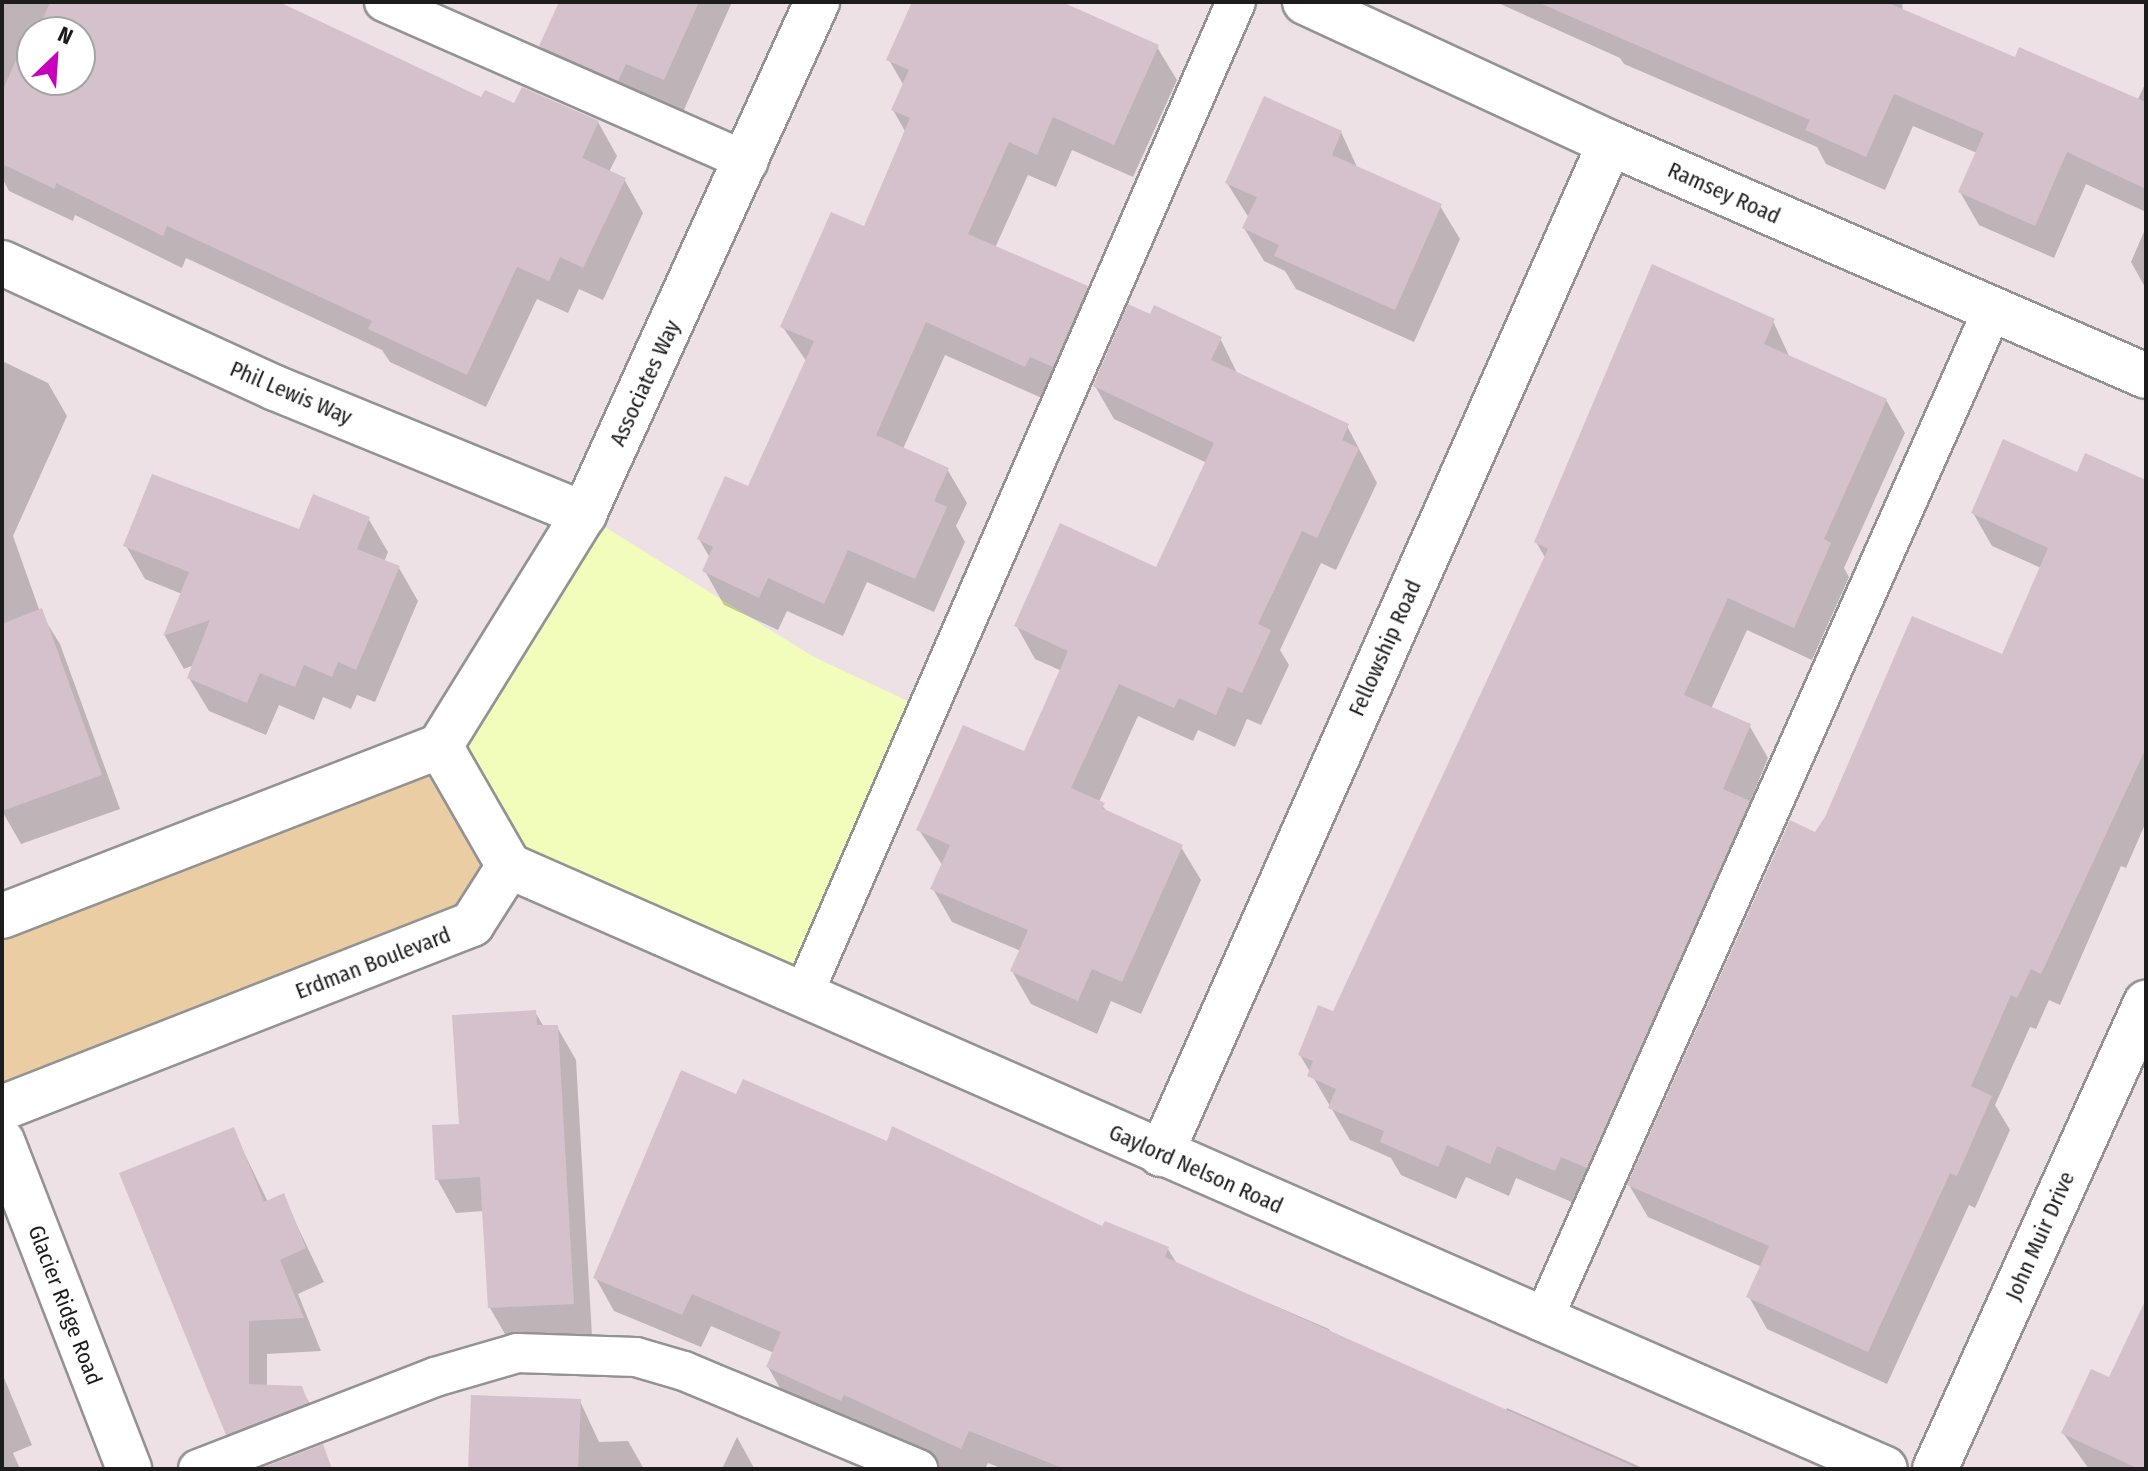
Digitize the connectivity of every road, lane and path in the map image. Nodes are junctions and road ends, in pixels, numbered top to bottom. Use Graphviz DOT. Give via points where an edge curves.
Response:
graph roads {
  1 [pos="384,2"];
  2 [pos="817,2"];
  3 [pos="1236,2"];
  4 [pos="1305,2"];
  5 [pos="1610,143"];
  6 [pos="748,162"];
  7 [pos="2,263"];
  8 [pos="1992,311"];
  9 [pos="2146,376"];
  10 [pos="584,514"];
  11 [pos="440,746"];
  12 [pos="509,866"];
  13 [pos="2,916"];
  14 [pos="804,993"];
  15 [pos="2146,1003"];
  16 [pos="2,1108"];
  17 [pos="2,1141"];
  18 [pos="1161,1154"];
  19 [pos="1542,1322"];
  20 [pos="129,1469"];
  21 [pos="198,1469"];
  22 [pos="918,1469"];
  23 [pos="1885,1469"];
  24 [pos="1935,1469"];
  1 -- 6 [label="lane"];
  2 -- 6 [label="street, Associates Way"];
  3 -- 14 [label="lane"];
  4 -- 5 [label="street, Ramsey Road"];
  5 -- 8 [label="street, Ramsey Road"];
  5 -- 18 [label="street, Fellowship Road"];
  6 -- 10 [label="street, Associates Way"];
  7 -- 10 [label="street, Phil Lewis Way" via="275,388"];
  8 -- 9 [label="street, Ramsey Road"];
  8 -- 19 [label="lane"];
  10 -- 11 [label="street, Associates Way"];
  11 -- 12 [label="street"];
  11 -- 13 [label="street"];
  12 -- 14 [label="street, Gaylord Nelson Road"];
  12 -- 16 [label="street, Erdman Boulevard" via="472,924"];
  14 -- 18 [label="street, Gaylord Nelson Road"];
  15 -- 24 [label="street, John Muir Drive"];
  17 -- 20 [label="street, Glacier Ridge Road"];
  18 -- 19 [label="street, Gaylord Nelson Road"];
  19 -- 23 [label="street, Gaylord Nelson Road"];
  21 -- 22 [label="lane" via="435,1377 517,1353 636,1357 684,1371"];
}
